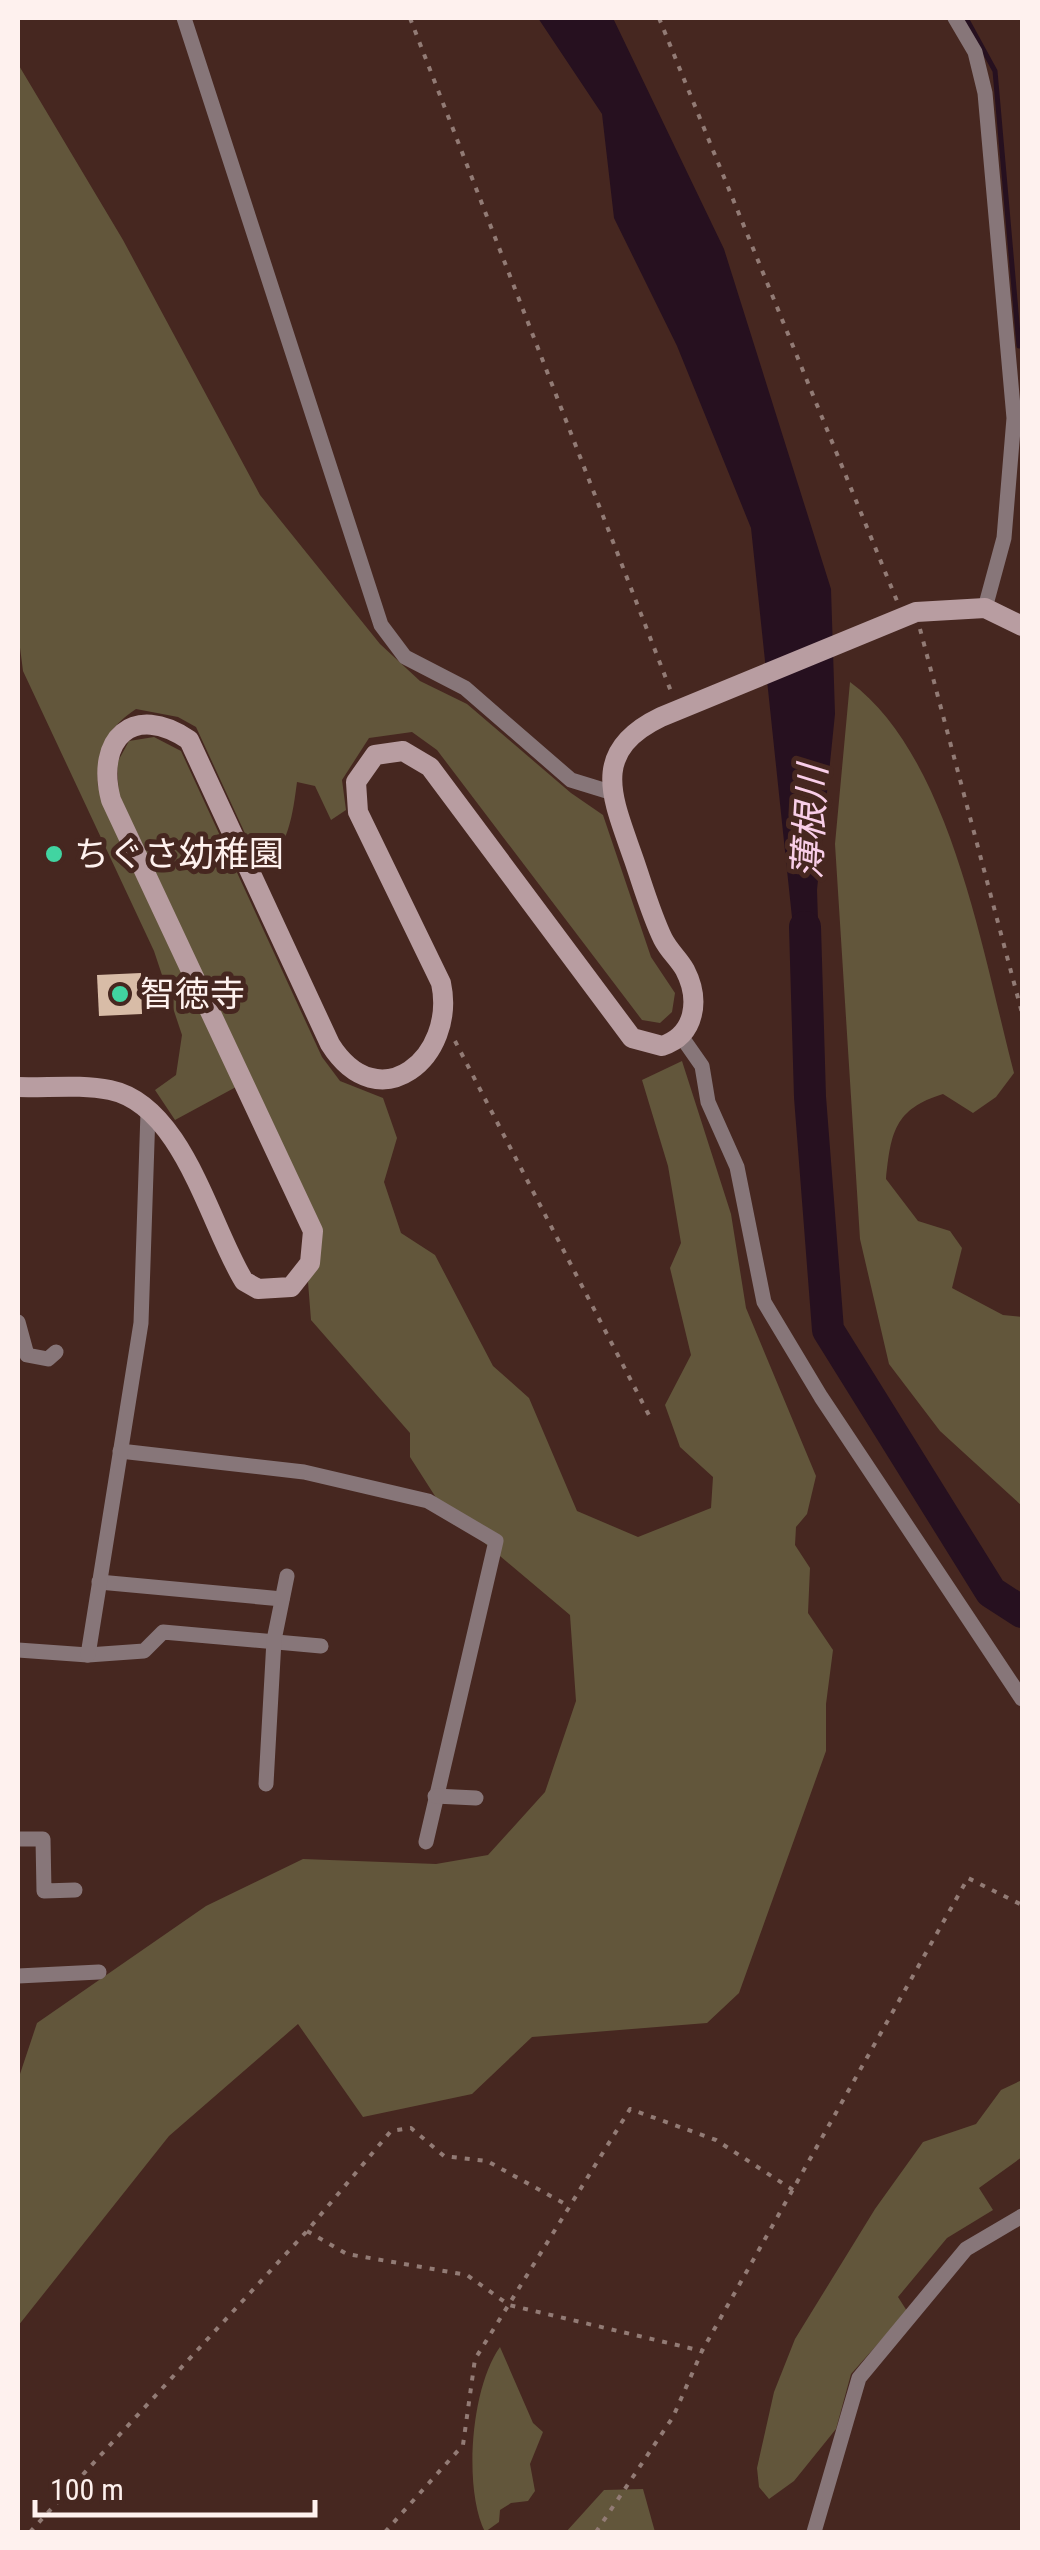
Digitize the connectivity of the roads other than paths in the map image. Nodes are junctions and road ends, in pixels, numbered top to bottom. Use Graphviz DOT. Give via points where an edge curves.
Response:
graph roads {
  1 [pos="184,18"];
  2 [pos="955,18"];
  3 [pos="985,608"];
  4 [pos="1022,626"];
  5 [pos="610,792"];
  6 [pos="681,1036"];
  7 [pos="18,1088"];
  8 [pos="148,1112"];
  9 [pos="18,1322"];
  10 [pos="56,1352"];
  11 [pos="120,1452"];
  12 [pos="287,1576"];
  13 [pos="99,1582"];
  14 [pos="282,1598"];
  15 [pos="274,1640"];
  16 [pos="321,1646"];
  17 [pos="18,1650"];
  18 [pos="88,1655"];
  19 [pos="1022,1699"];
  20 [pos="266,1784"];
  21 [pos="435,1796"];
  22 [pos="476,1798"];
  23 [pos="18,1839"];
  24 [pos="426,1842"];
  25 [pos="76,1890"];
  26 [pos="99,1972"];
  27 [pos="18,1976"];
  28 [pos="1022,2216"];
  29 [pos="814,2532"];
  1 -- 5 [label="street" via="380,625 404,657 465,688 571,780"];
  2 -- 3 [label="street" via="975,52 985,93 1014,418 1004,538"];
  3 -- 4 [label="street"];
  3 -- 5 [label="street" via="916,612 646,724 624,746"];
  5 -- 6 [label="street" via="664,943 691,986 693,1013"];
  6 -- 8 [label="street" via="662,1046 632,1038 430,766 419,756 386,750 363,767 354,798 445,1000 442,1027 416,1067 400,1077 365,1078 339,1059 189,740 174,729 138,724 112,743 106,782 313,1231 310,1262 291,1287 258,1288 244,1281 196,1176"];
  6 -- 19 [label="street" via="702,1066 708,1102 737,1167 764,1302"];
  7 -- 8 [label="street" via="109,1090"];
  8 -- 11 [label="street" via="141,1323"];
  9 -- 10 [label="street" via="27,1355 48,1359"];
  11 -- 13 [label="street"];
  11 -- 21 [label="street" via="357,1484 428,1502 496,1542"];
  12 -- 14 [label="street"];
  13 -- 14 [label="street"];
  13 -- 18 [label="street"];
  14 -- 15 [label="street"];
  15 -- 16 [label="street"];
  15 -- 18 [label="street" via="163,1632 144,1651"];
  15 -- 20 [label="street"];
  17 -- 18 [label="street"];
  21 -- 22 [label="street"];
  21 -- 24 [label="street"];
  23 -- 25 [label="street" via="43,1839 44,1891"];
  26 -- 27 [label="street"];
  28 -- 29 [label="street" via="966,2249 859,2378"];
}
